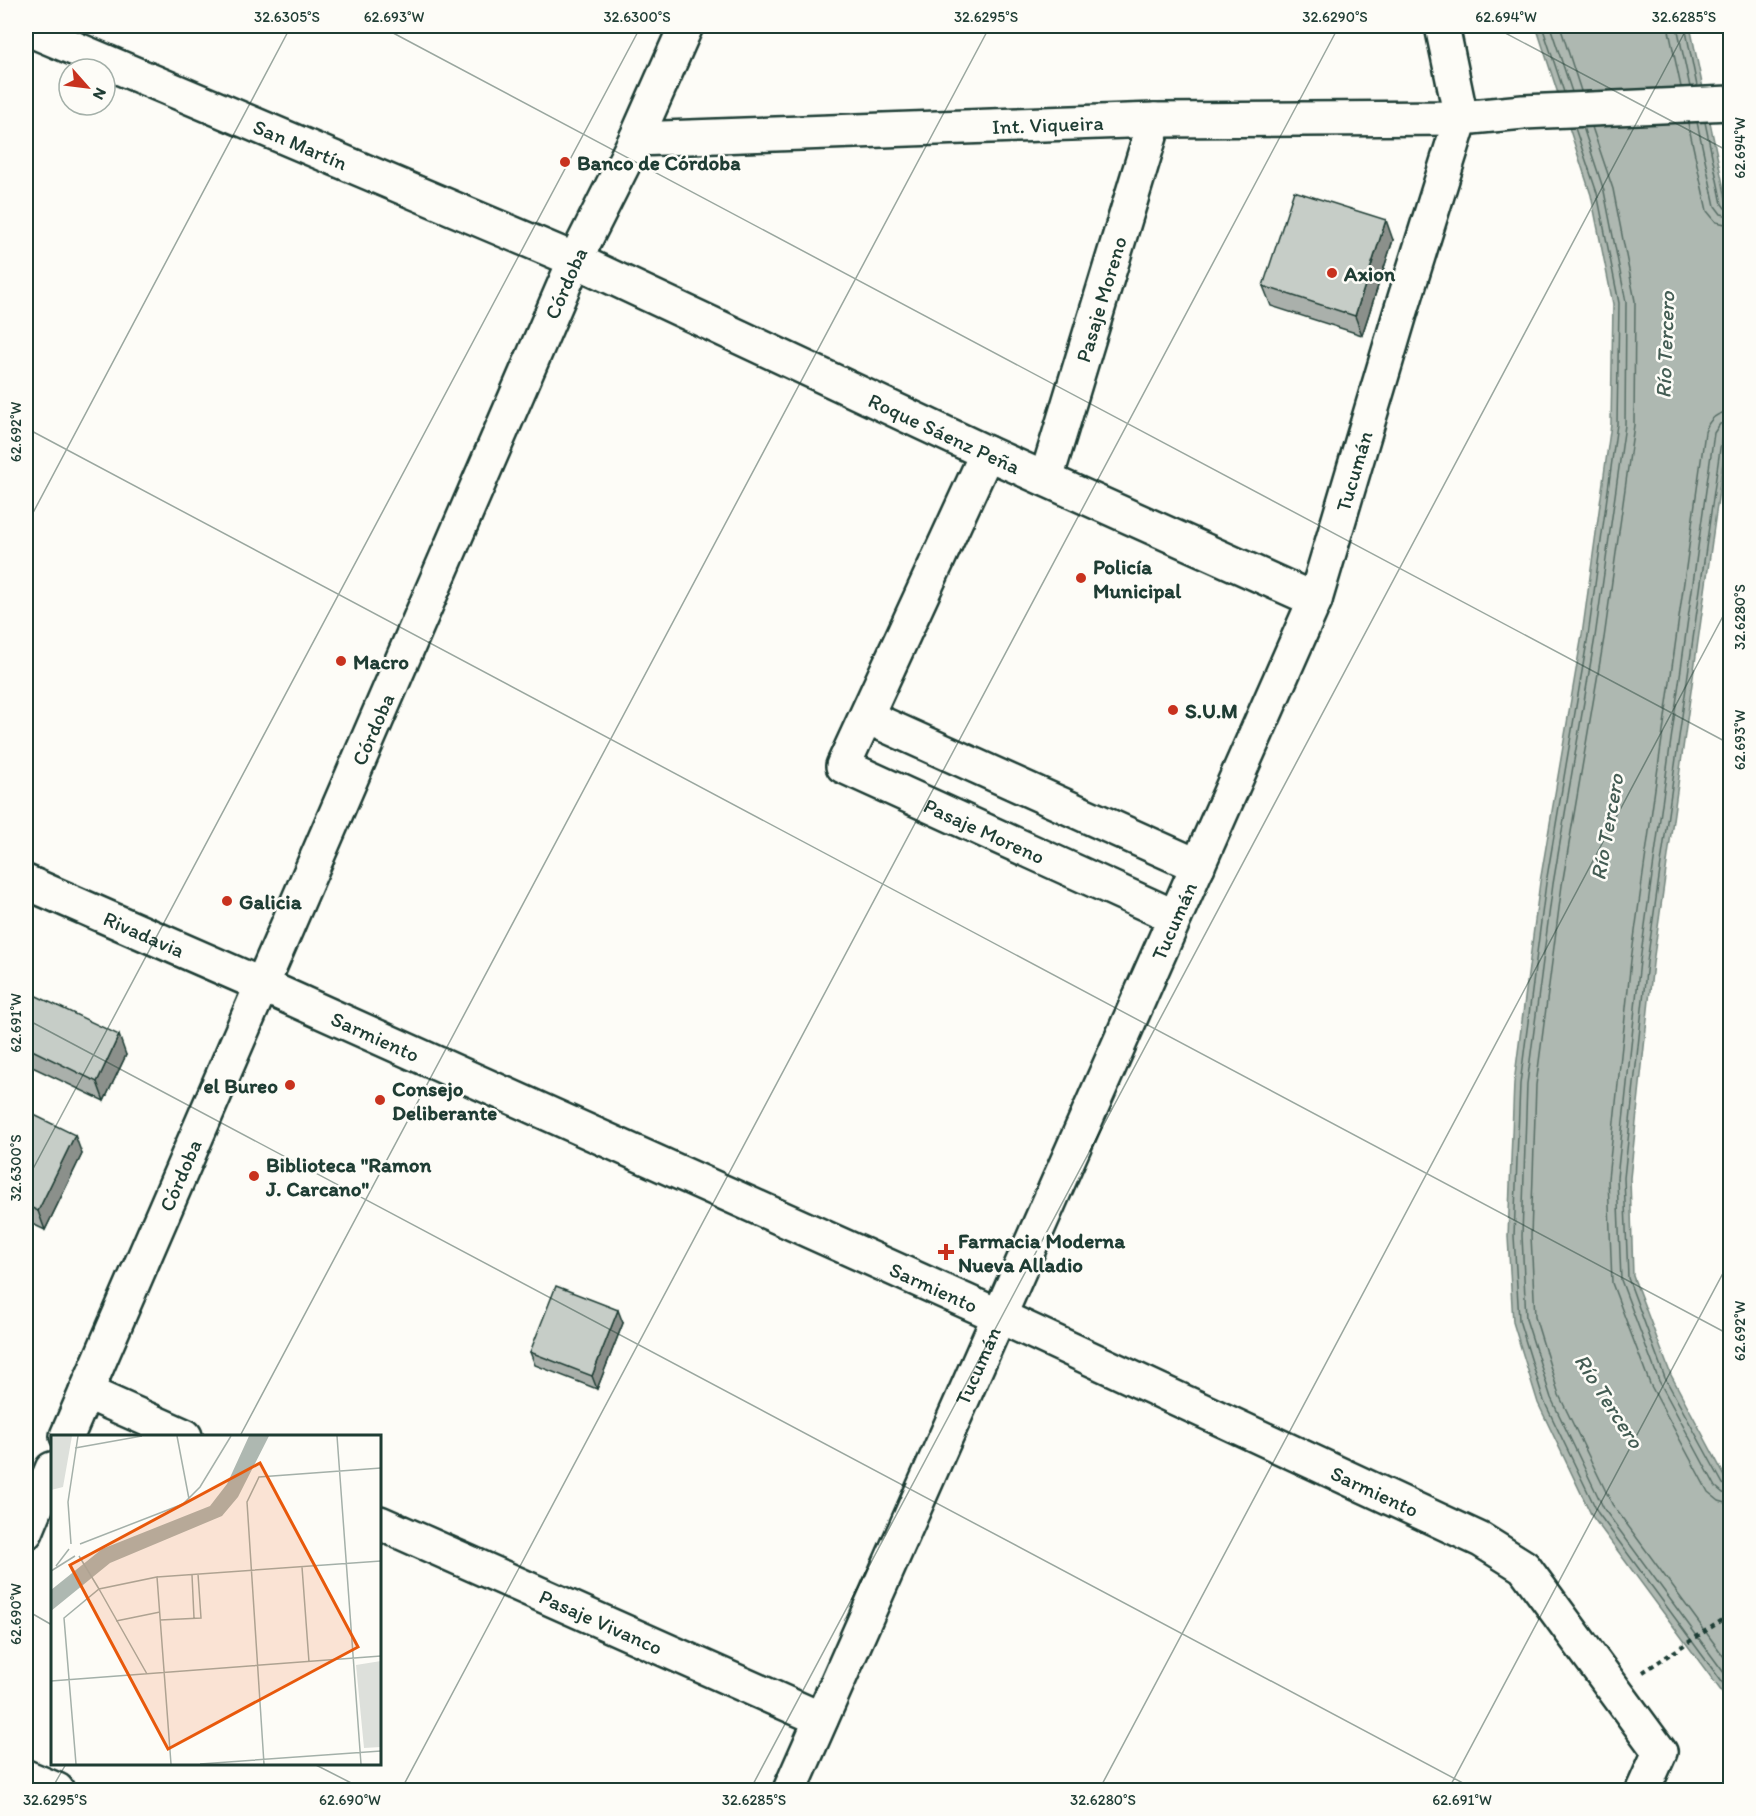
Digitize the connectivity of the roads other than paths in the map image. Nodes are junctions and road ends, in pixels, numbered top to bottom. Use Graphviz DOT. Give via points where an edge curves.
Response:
graph roads {
  1 [pos="686,26"];
  2 [pos="1442,26"];
  3 [pos="26,28"];
  4 [pos="1731,103"];
  5 [pos="1461,118"];
  6 [pos="1155,120"];
  7 [pos="636,139"];
  8 [pos="575,260"];
  9 [pos="987,453"];
  10 [pos="1046,479"];
  11 [pos="1315,600"];
  12 [pos="867,717"];
  13 [pos="1198,866"];
  14 [pos="26,882"];
  15 [pos="1175,917"];
  16 [pos="262,985"];
  17 [pos="999,1316"];
  18 [pos="86,1392"];
  19 [pos="68,1435"];
  20 [pos="181,1435"];
  21 [pos="51,1471"];
  22 [pos="381,1523"];
  23 [pos="26,1532"];
  24 [pos="821,1719"];
  25 [pos="26,1777"];
  26 [pos="57,1791"];
  27 [pos="790,1791"];
  28 [pos="1643,1791"];
  1 -- 7 [label="street, Córdoba"];
  2 -- 5 [label="street, Tucumán"];
  3 -- 8 [label="street, San Martín"];
  4 -- 5 [label="street, Int. Viqueira"];
  5 -- 6 [label="street, Int. Viqueira"];
  5 -- 11 [label="street, Tucumán"];
  6 -- 7 [label="street, Int. Viqueira"];
  6 -- 10 [label="street, Pasaje Moreno"];
  7 -- 8 [label="street, Córdoba"];
  8 -- 9 [label="street, Roque Sáenz Peña"];
  8 -- 16 [label="street, Córdoba"];
  9 -- 10 [label="street, Roque Sáenz Peña"];
  9 -- 12 [label="street, Pasaje Moreno"];
  10 -- 11 [label="street, Roque Sáenz Peña"];
  11 -- 13 [label="street, Tucumán"];
  12 -- 13 [label="street"];
  12 -- 15 [label="street, Pasaje Moreno" via="843,766"];
  13 -- 15 [label="street, Tucumán"];
  14 -- 16 [label="street, Rivadavia"];
  15 -- 17 [label="street, Tucumán"];
  16 -- 17 [label="street, Sarmiento"];
  16 -- 18 [label="street, Córdoba"];
  17 -- 24 [label="street, Tucumán"];
  17 -- 28 [label="street, Sarmiento" via="1481,1540 1524,1567 1660,1752"];
  18 -- 19 [label="street, Córdoba"];
  18 -- 20 [label="street"];
  21 -- 23 [label="street"];
  22 -- 24 [label="street, Pasaje Vivanco"];
  24 -- 27 [label="street, Tucumán"];
  25 -- 26 [label="street"];
}
